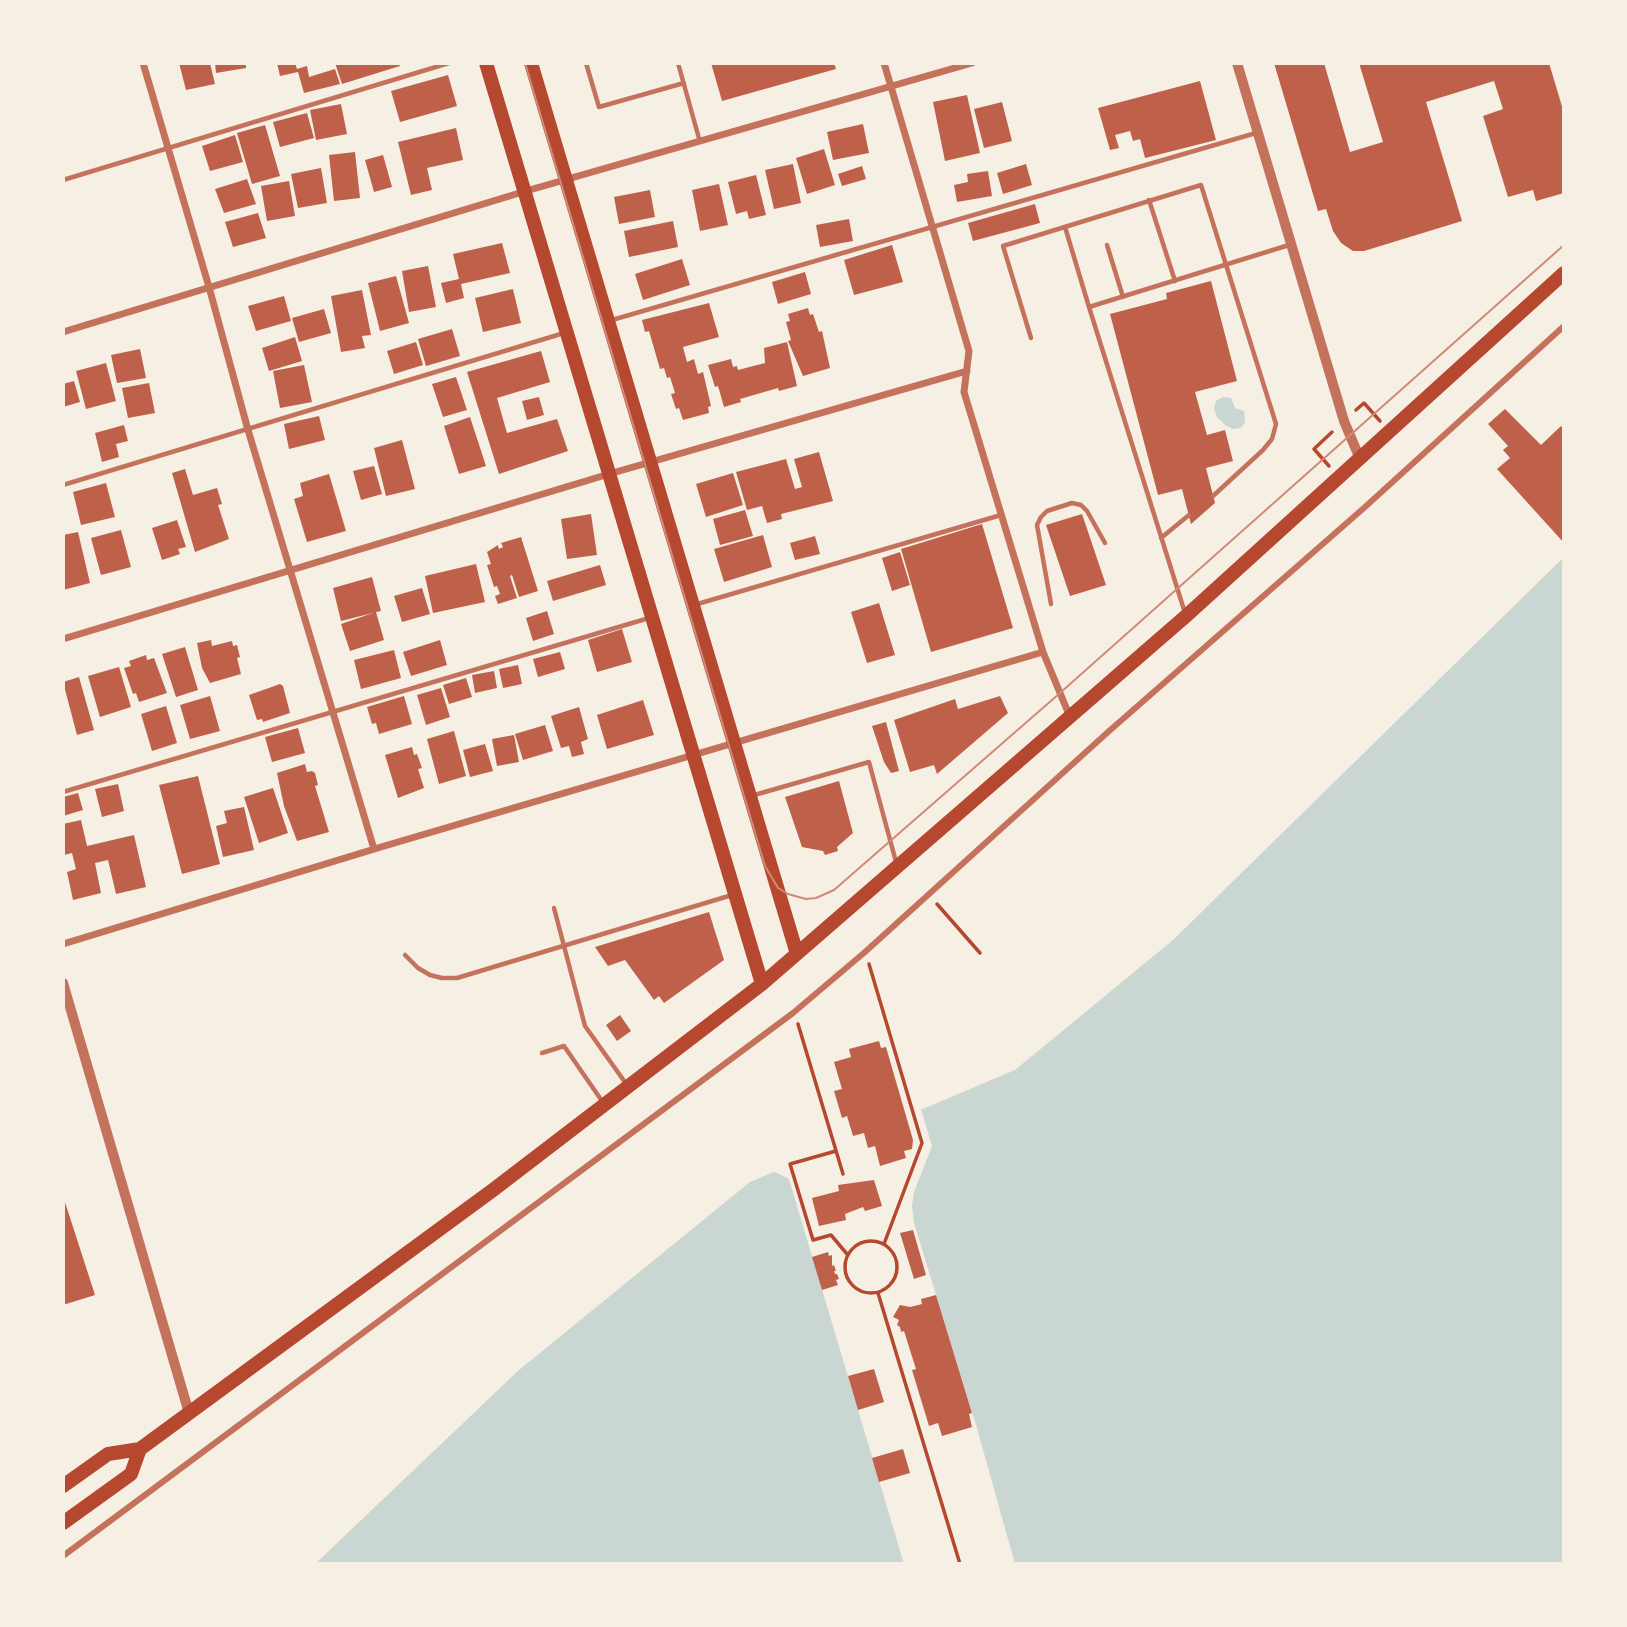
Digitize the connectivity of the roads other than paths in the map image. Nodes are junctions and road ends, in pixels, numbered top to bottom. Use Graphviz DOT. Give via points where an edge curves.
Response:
graph roads {
  1 [pos="143,63"];
  2 [pos="449,63"];
  3 [pos="486,63"];
  4 [pos="531,63"];
  5 [pos="586,63"];
  6 [pos="678,63"];
  7 [pos="884,63"];
  8 [pos="972,63"];
  9 [pos="1237,63"];
  10 [pos="684,83"];
  11 [pos="891,86"];
  12 [pos="1257,133"];
  13 [pos="700,142"];
  14 [pos="168,149"];
  15 [pos="63,180"];
  16 [pos="566,180"];
  17 [pos="526,191"];
  18 [pos="1149,200"];
  19 [pos="934,227"];
  20 [pos="1065,227"];
  21 [pos="1290,244"];
  22 [pos="1107,245"];
  23 [pos="1226,265"];
  24 [pos="1564,273"];
  25 [pos="1175,281"];
  26 [pos="209,287"];
  27 [pos="1123,297"];
  28 [pos="1089,307"];
  29 [pos="608,321"];
  30 [pos="1564,326"];
  31 [pos="568,331"];
  32 [pos="63,332"];
  33 [pos="1031,338"];
  34 [pos="967,371"];
  35 [pos="248,430"];
  36 [pos="1360,459"];
  37 [pos="651,463"];
  38 [pos="609,474"];
  39 [pos="63,485"];
  40 [pos="1213,496"];
  41 [pos="1001,515"];
  42 [pos="1189,515"];
  43 [pos="1161,538"];
  44 [pos="1105,544"];
  45 [pos="290,569"];
  46 [pos="1051,604"];
  47 [pos="693,605"];
  48 [pos="1186,616"];
  49 [pos="653,617"];
  50 [pos="63,639"];
  51 [pos="1043,652"];
  52 [pos="333,710"];
  53 [pos="1070,717"];
  54 [pos="734,743"];
  55 [pos="695,756"];
  56 [pos="63,792"];
  57 [pos="750,796"];
  58 [pos="374,849"];
  59 [pos="898,868"];
  60 [pos="733,895"];
  61 [pos="554,908"];
  62 [pos="63,944"];
  63 [pos="563,947"];
  64 [pos="797,954"];
  65 [pos="405,955"];
  66 [pos="63,983"];
  67 [pos="762,984"];
  68 [pos="542,1052"];
  69 [pos="628,1087"];
  70 [pos="605,1105"];
  71 [pos="190,1413"];
  72 [pos="140,1449"];
  73 [pos="63,1486"];
  74 [pos="63,1524"];
  75 [pos="63,1556"];
  1 -- 14 [label="street"];
  2 -- 14 [label="lane"];
  3 -- 17 [label="main road"];
  4 -- 16 [label="main road"];
  5 -- 10 [label="lane" via="599,107"];
  6 -- 10 [label="lane"];
  7 -- 11 [label="street"];
  8 -- 11 [label="street"];
  9 -- 12 [label="street"];
  10 -- 13 [label="lane"];
  11 -- 13 [label="street"];
  11 -- 19 [label="street"];
  12 -- 19 [label="lane"];
  12 -- 21 [label="street"];
  13 -- 16 [label="street"];
  14 -- 15 [label="lane"];
  14 -- 26 [label="street"];
  16 -- 17 [label="street"];
  16 -- 29 [label="main road"];
  17 -- 26 [label="street"];
  17 -- 31 [label="main road"];
  18 -- 20 [label="lane"];
  18 -- 23 [label="lane" via="1201,184"];
  18 -- 25 [label="lane"];
  19 -- 29 [label="lane"];
  19 -- 34 [label="street" via="970,351"];
  20 -- 28 [label="lane"];
  20 -- 33 [label="lane" via="1003,246"];
  21 -- 23 [label="lane"];
  21 -- 36 [label="street"];
  22 -- 27 [label="lane"];
  23 -- 25 [label="lane"];
  23 -- 40 [label="lane" via="1276,424 1263,450"];
  24 -- 36 [label="main road"];
  25 -- 27 [label="lane"];
  26 -- 32 [label="street"];
  26 -- 35 [label="street"];
  27 -- 28 [label="lane"];
  28 -- 43 [label="lane"];
  29 -- 37 [label="main road"];
  30 -- 75 [label="street" via="793,1013"];
  31 -- 35 [label="lane"];
  31 -- 38 [label="main road"];
  34 -- 37 [label="street"];
  34 -- 41 [label="street" via="964,393"];
  35 -- 39 [label="lane"];
  35 -- 45 [label="street"];
  36 -- 48 [label="main road"];
  37 -- 38 [label="street"];
  37 -- 47 [label="main road"];
  38 -- 45 [label="street"];
  38 -- 49 [label="main road"];
  41 -- 47 [label="lane"];
  41 -- 51 [label="street"];
  42 -- 43 [label="lane"];
  43 -- 48 [label="lane"];
  44 -- 46 [label="lane" via="1081,505 1072,503 1041,517 1037,525"];
  45 -- 50 [label="street"];
  45 -- 52 [label="street"];
  47 -- 54 [label="main road"];
  48 -- 53 [label="main road"];
  49 -- 52 [label="lane"];
  49 -- 55 [label="main road"];
  51 -- 53 [label="street"];
  51 -- 54 [label="street"];
  52 -- 56 [label="lane"];
  52 -- 58 [label="street"];
  53 -- 59 [label="main road"];
  54 -- 55 [label="street"];
  54 -- 57 [label="main road"];
  55 -- 58 [label="street"];
  55 -- 60 [label="main road"];
  57 -- 59 [label="lane" via="869,762"];
  57 -- 64 [label="main road"];
  58 -- 62 [label="street"];
  59 -- 64 [label="main road"];
  60 -- 63 [label="lane"];
  60 -- 67 [label="main road"];
  61 -- 63 [label="lane"];
  63 -- 65 [label="lane" via="457,978 430,975"];
  63 -- 69 [label="lane" via="585,1026"];
  64 -- 67 [label="main road"];
  66 -- 71 [label="street"];
  67 -- 69 [label="main road"];
  68 -- 70 [label="lane" via="564,1046"];
  69 -- 70 [label="main road"];
  70 -- 71 [label="main road"];
  71 -- 72 [label="main road"];
  72 -- 73 [label="main road" via="108,1454"];
  72 -- 74 [label="main road" via="131,1474"];
}
